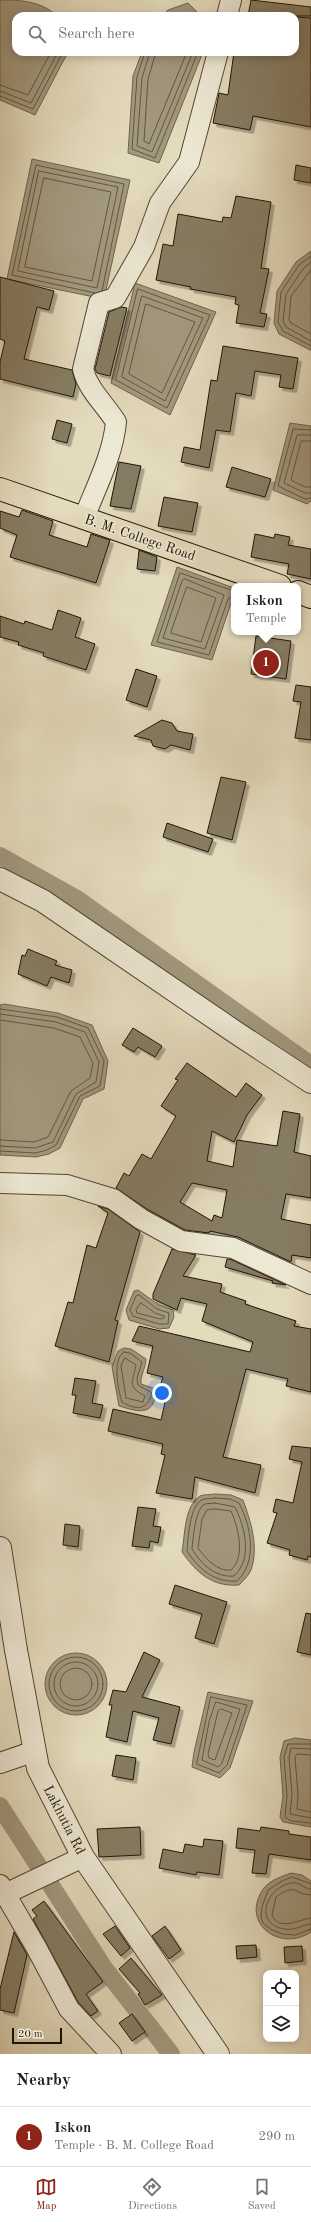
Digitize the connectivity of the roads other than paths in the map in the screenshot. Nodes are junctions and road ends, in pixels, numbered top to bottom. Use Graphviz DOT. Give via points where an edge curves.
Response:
graph roads {
  1 [pos="231,0"];
  2 [pos="228,12"];
  3 [pos="217,56"];
  4 [pos="0,489"];
  5 [pos="84,518"];
  6 [pos="271,583"];
  7 [pos="301,593"];
  8 [pos="311,597"];
  9 [pos="0,879"];
  10 [pos="311,1082"];
  11 [pos="0,1183"];
  12 [pos="311,1284"];
  13 [pos="0,1548"];
  14 [pos="35,1752"];
  15 [pos="0,1763"];
  16 [pos="83,1857"];
  17 [pos="2,1890"];
  18 [pos="111,2054"];
  19 [pos="218,2054"];
  1 -- 2 [label="street"];
  3 -- 5 [label="street" via="189,162 160,203 144,247 115,298 98,303 83,369 85,378 116,422 115,436 107,462"];
  4 -- 5 [label="main road, B. M. College Road"];
  5 -- 6 [label="main road, B. M. College Road"];
  7 -- 8 [label="main road"];
  9 -- 10 [label="street" via="43,901"];
  11 -- 12 [label="street" via="67,1185 112,1199 141,1219 181,1241 233,1248"];
  13 -- 14 [label="street, Lakhutia Rd"];
  14 -- 15 [label="street"];
  14 -- 16 [label="street, Lakhutia Rd" via="38,1768"];
  16 -- 17 [label="street"];
  16 -- 19 [label="street, Lakhutia Rd"];
  17 -- 18 [label="street" via="69,2009"];
}
